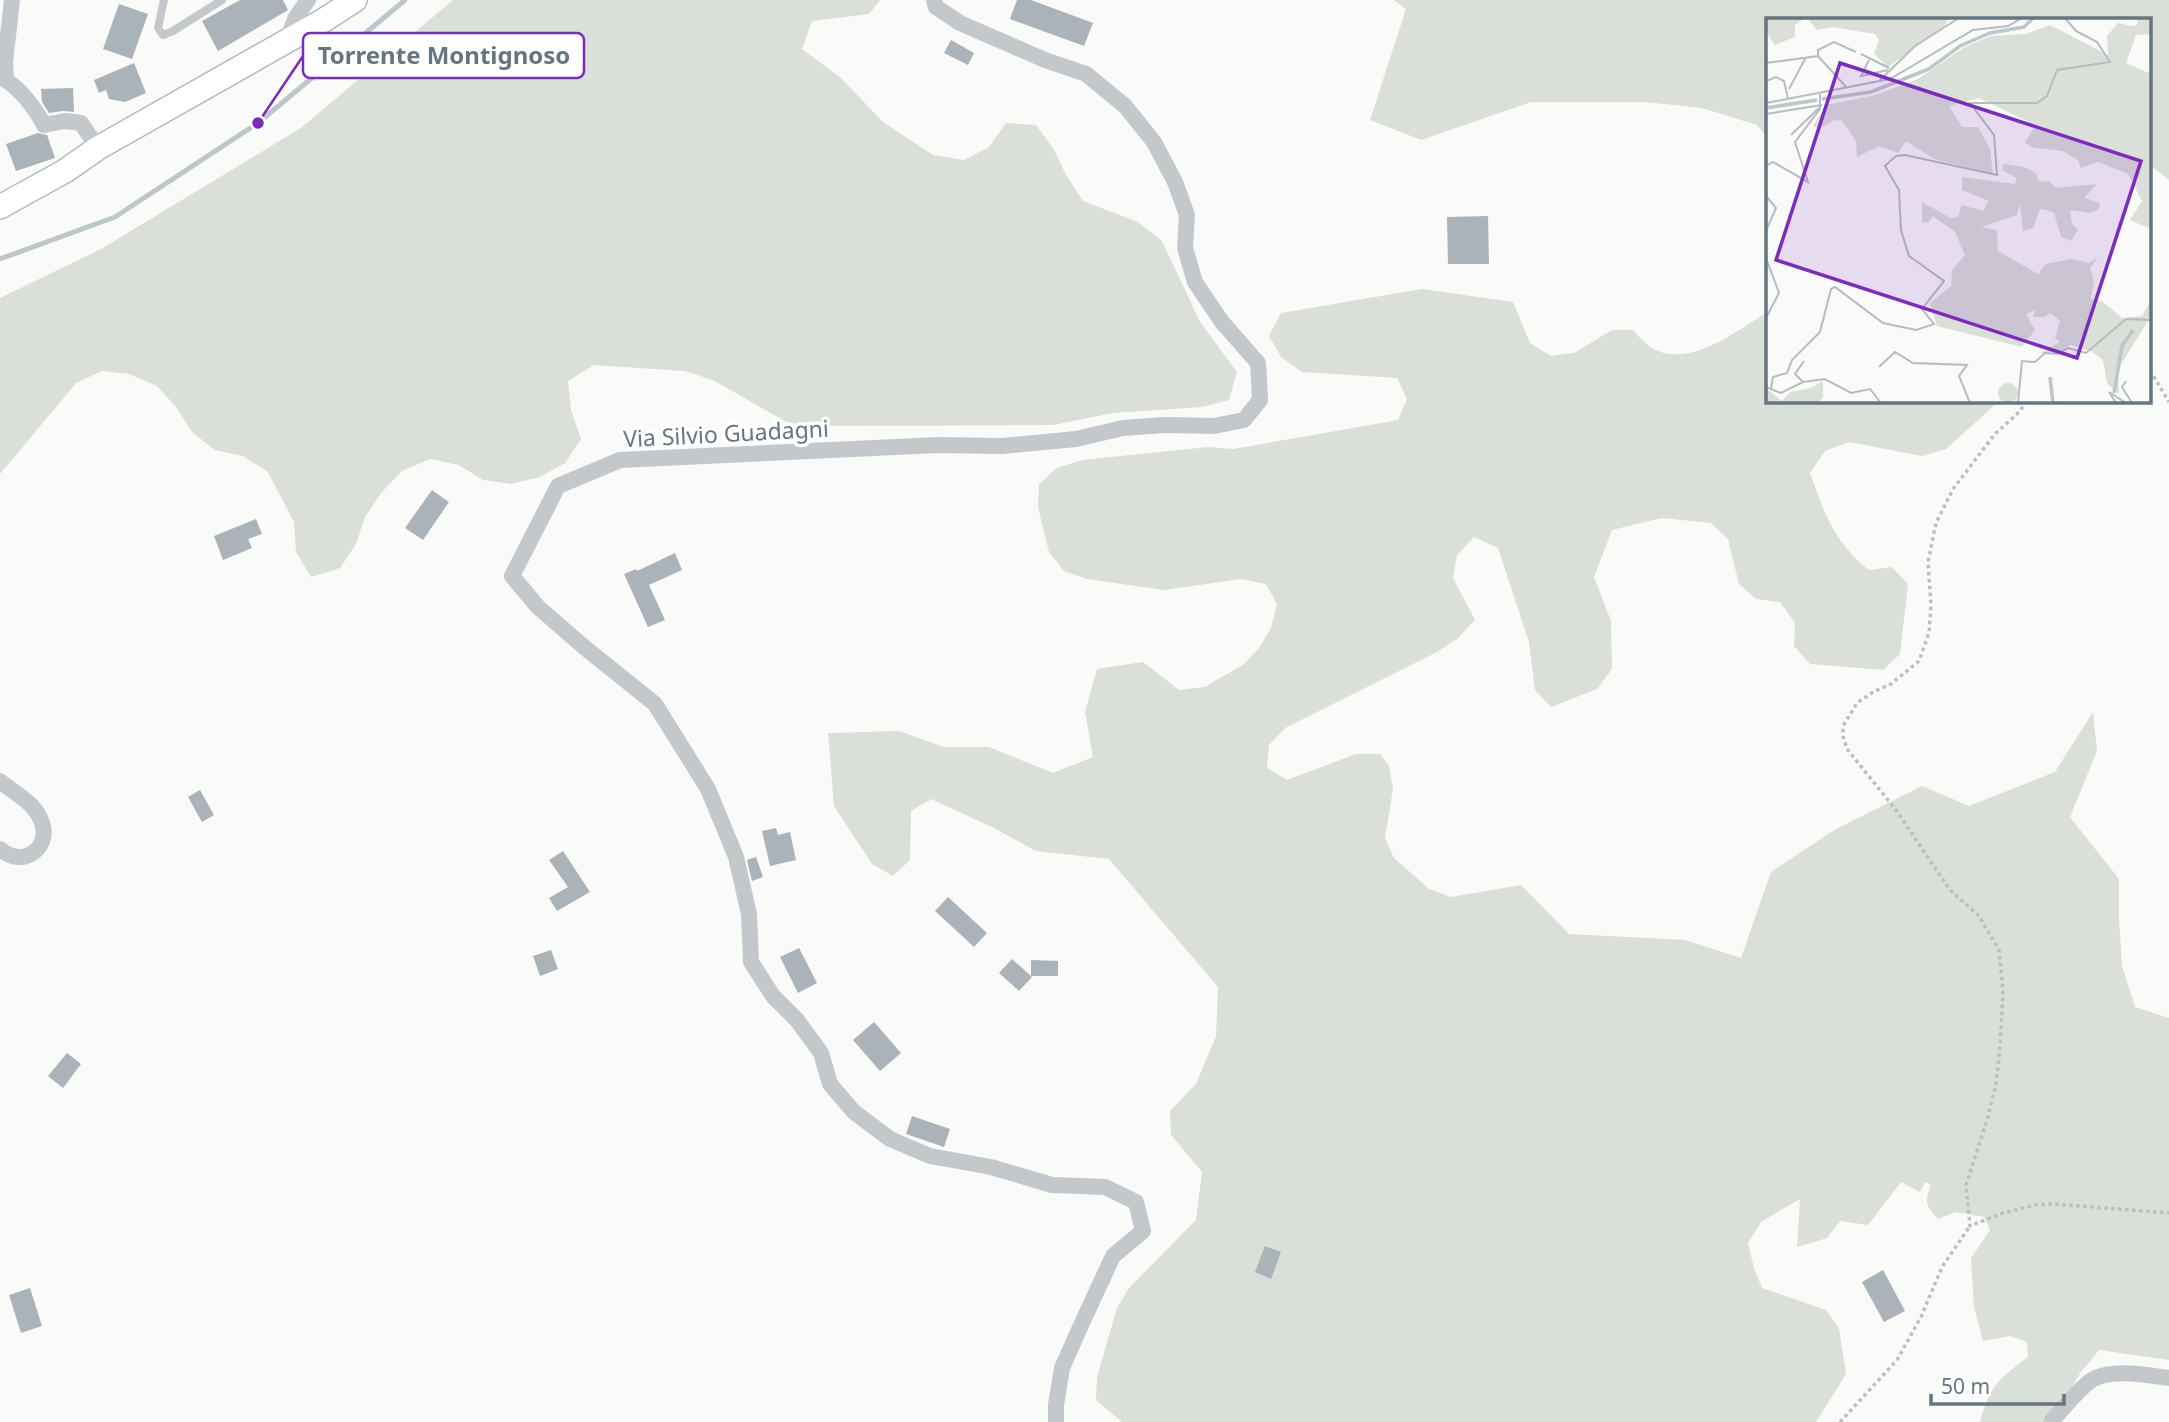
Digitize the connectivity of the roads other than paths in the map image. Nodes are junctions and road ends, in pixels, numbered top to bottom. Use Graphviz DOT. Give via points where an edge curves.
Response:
graph roads {
  1 [pos="12,0"];
  2 [pos="164,0"];
  3 [pos="222,0"];
  4 [pos="308,0"];
  5 [pos="355,0"];
  6 [pos="934,0"];
  7 [pos="287,40"];
  8 [pos="3,79"];
  9 [pos="98,148"];
  10 [pos="0,207"];
  11 [pos="0,781"];
  12 [pos="0,849"];
  13 [pos="2169,1378"];
  14 [pos="1056,1422"];
  15 [pos="2051,1422"];
  1 -- 8 [label="street"];
  2 -- 3 [label="lane" via="158,28 163,35"];
  4 -- 7 [label="street"];
  5 -- 7 [label="street"];
  6 -- 14 [label="street, Via Silvio Guadagni" via="960,23 1086,74 1125,106 1154,142 1175,182 1187,215 1185,248 1195,282 1258,363 1260,400 1244,420 1214,426 1124,428 1076,439 1002,446 620,460 558,486 512,576 538,607 654,704 708,789 736,857 749,914 751,962 821,1053 830,1084 854,1112 890,1139 930,1156 1052,1185 1105,1187 1136,1202 1143,1231 1113,1256 1082,1323 1062,1368"];
  7 -- 9 [label="street"];
  8 -- 9 [label="street" via="44,125 81,123"];
  9 -- 10 [label="street"];
  11 -- 12 [label="street" via="34,808 44,831 43,843 32,854 16,859"];
  13 -- 15 [label="street" via="2118,1373 2090,1380"];
}
